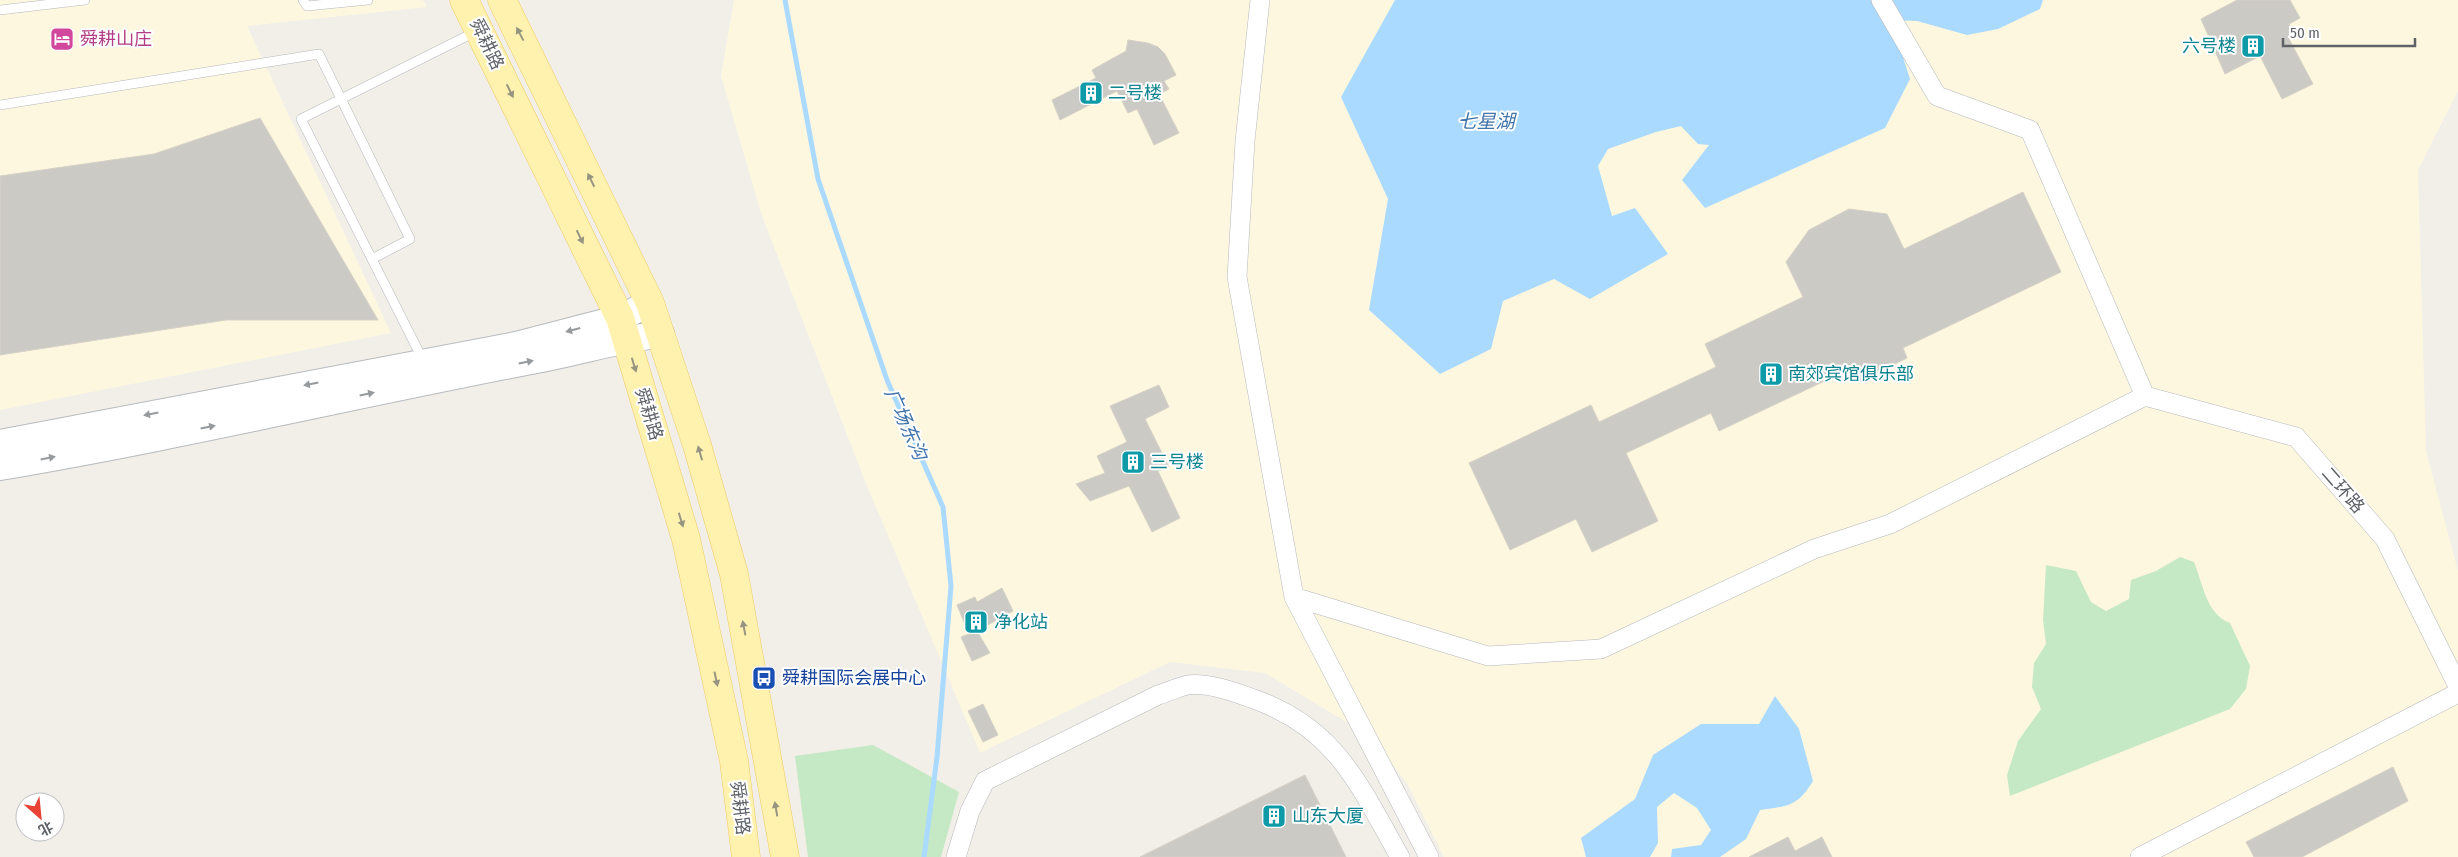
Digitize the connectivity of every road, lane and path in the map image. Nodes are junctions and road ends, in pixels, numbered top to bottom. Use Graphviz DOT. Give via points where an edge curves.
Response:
graph roads {
  1 [pos="85,0"];
  2 [pos="302,0"];
  3 [pos="368,0"];
  4 [pos="464,0"];
  5 [pos="502,0"];
  6 [pos="1260,0"];
  7 [pos="1881,0"];
  8 [pos="0,10"];
  9 [pos="480,30"];
  10 [pos="341,99"];
  11 [pos="0,105"];
  12 [pos="372,259"];
  13 [pos="650,303"];
  14 [pos="623,328"];
  15 [pos="660,334"];
  16 [pos="424,362"];
  17 [pos="2145,396"];
  18 [pos="0,443"];
  19 [pos="0,467"];
  20 [pos="1294,597"];
  21 [pos="2458,685"];
  22 [pos="2458,694"];
  23 [pos="746,857"];
  24 [pos="785,857"];
  25 [pos="956,857"];
  26 [pos="1400,857"];
  27 [pos="1429,857"];
  28 [pos="2140,857"];
  1 -- 8 [label="lane"];
  2 -- 3 [label="lane" via="307,6"];
  4 -- 9 [label="main road, 舜耕路"];
  13 -- 5 [label="main road, 舜耕路, one-way"];
  6 -- 20 [label="street" via="1245,141 1237,277"];
  7 -- 17 [label="street" via="1937,96 2030,130"];
  9 -- 10 [label="lane"];
  9 -- 14 [label="main road, 舜耕路, one-way"];
  10 -- 11 [label="lane" via="319,54"];
  10 -- 12 [label="lane" via="410,239"];
  10 -- 12 [label="lane" via="301,119"];
  12 -- 16 [label="lane"];
  13 -- 14 [label="main road"];
  13 -- 15 [label="main road, 舜耕路"];
  14 -- 15 [label="main road"];
  14 -- 16 [label="main road, one-way"];
  19 -- 14 [label="main road, one-way" via="559,356"];
  14 -- 23 [label="main road, 舜耕路, one-way" via="686,539 734,761"];
  24 -- 15 [label="main road, 舜耕路, one-way" via="734,574 697,445"];
  16 -- 18 [label="main road, one-way"];
  17 -- 20 [label="street" via="1890,524 1814,549 1602,649 1488,656"];
  17 -- 21 [label="street, 二环路" via="2296,437 2385,539"];
  20 -- 27 [label="street"];
  22 -- 28 [label="street"];
  25 -- 26 [label="street" via="970,810 985,781 1158,695 1189,685 1230,690 1278,707 1321,736 1350,769"];
}
